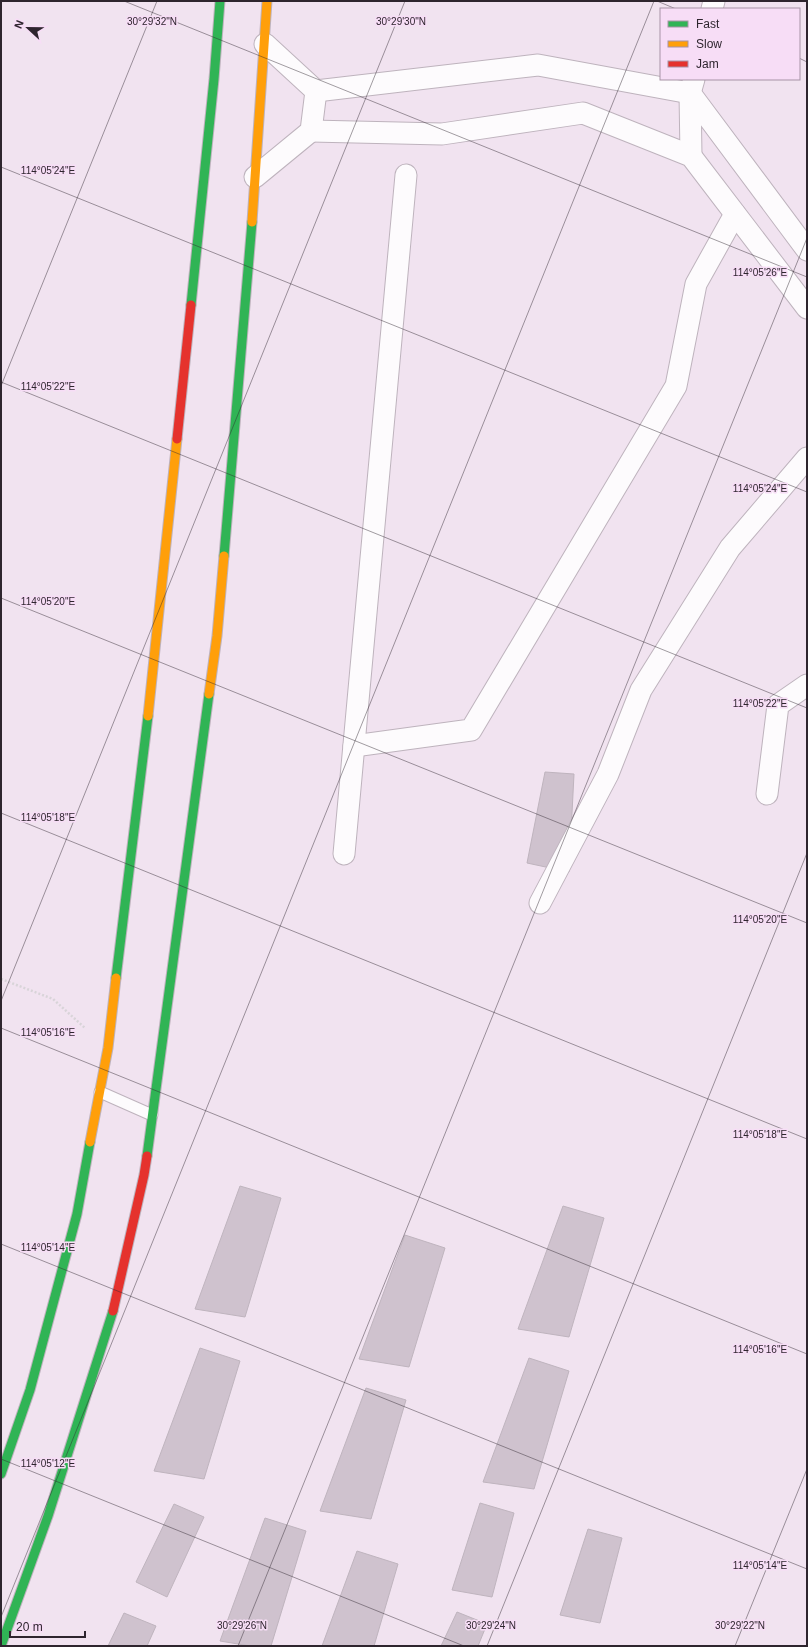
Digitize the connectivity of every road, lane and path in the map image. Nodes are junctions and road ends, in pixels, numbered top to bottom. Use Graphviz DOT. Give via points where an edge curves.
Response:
graph roads {
  1 [pos="220,1"];
  2 [pos="267,1"];
  3 [pos="265,44"];
  4 [pos="692,86"];
  5 [pos="316,91"];
  6 [pos="311,131"];
  7 [pos="691,156"];
  8 [pos="406,175"];
  9 [pos="255,177"];
  10 [pos="735,214"];
  11 [pos="807,250"];
  12 [pos="807,308"];
  13 [pos="807,458"];
  14 [pos="807,685"];
  15 [pos="354,746"];
  16 [pos="767,794"];
  17 [pos="344,854"];
  18 [pos="540,903"];
  19 [pos="1,979"];
  20 [pos="108,1048"];
  21 [pos="100,1092"];
  22 [pos="152,1115"];
  23 [pos="1,1474"];
  24 [pos="1,1646"];
  1 -- 20 [label="street" via="154,663"];
  2 -- 3 [label="street"];
  3 -- 5 [label="street"];
  3 -- 9 [label="street"];
  4 -- 5 [label="street" via="538,65"];
  4 -- 7 [label="street"];
  4 -- 11 [label="street"];
  5 -- 6 [label="street"];
  6 -- 7 [label="street" via="442,134 583,113"];
  6 -- 9 [label="street"];
  7 -- 10 [label="street"];
  8 -- 15 [label="street"];
  9 -- 22 [label="street" via="217,636"];
  10 -- 12 [label="street"];
  10 -- 15 [label="street" via="696,284 676,386 471,730"];
  13 -- 18 [label="street" via="730,548 641,690 608,774"];
  14 -- 16 [label="street" via="778,705"];
  15 -- 17 [label="street"];
  19 -- 20 [label="path" via="53,999"];
  20 -- 21 [label="street"];
  21 -- 22 [label="lane"];
  21 -- 23 [label="street" via="77,1214 30,1390"];
  22 -- 24 [label="street" via="144,1175 114,1308 48,1516"];
}
